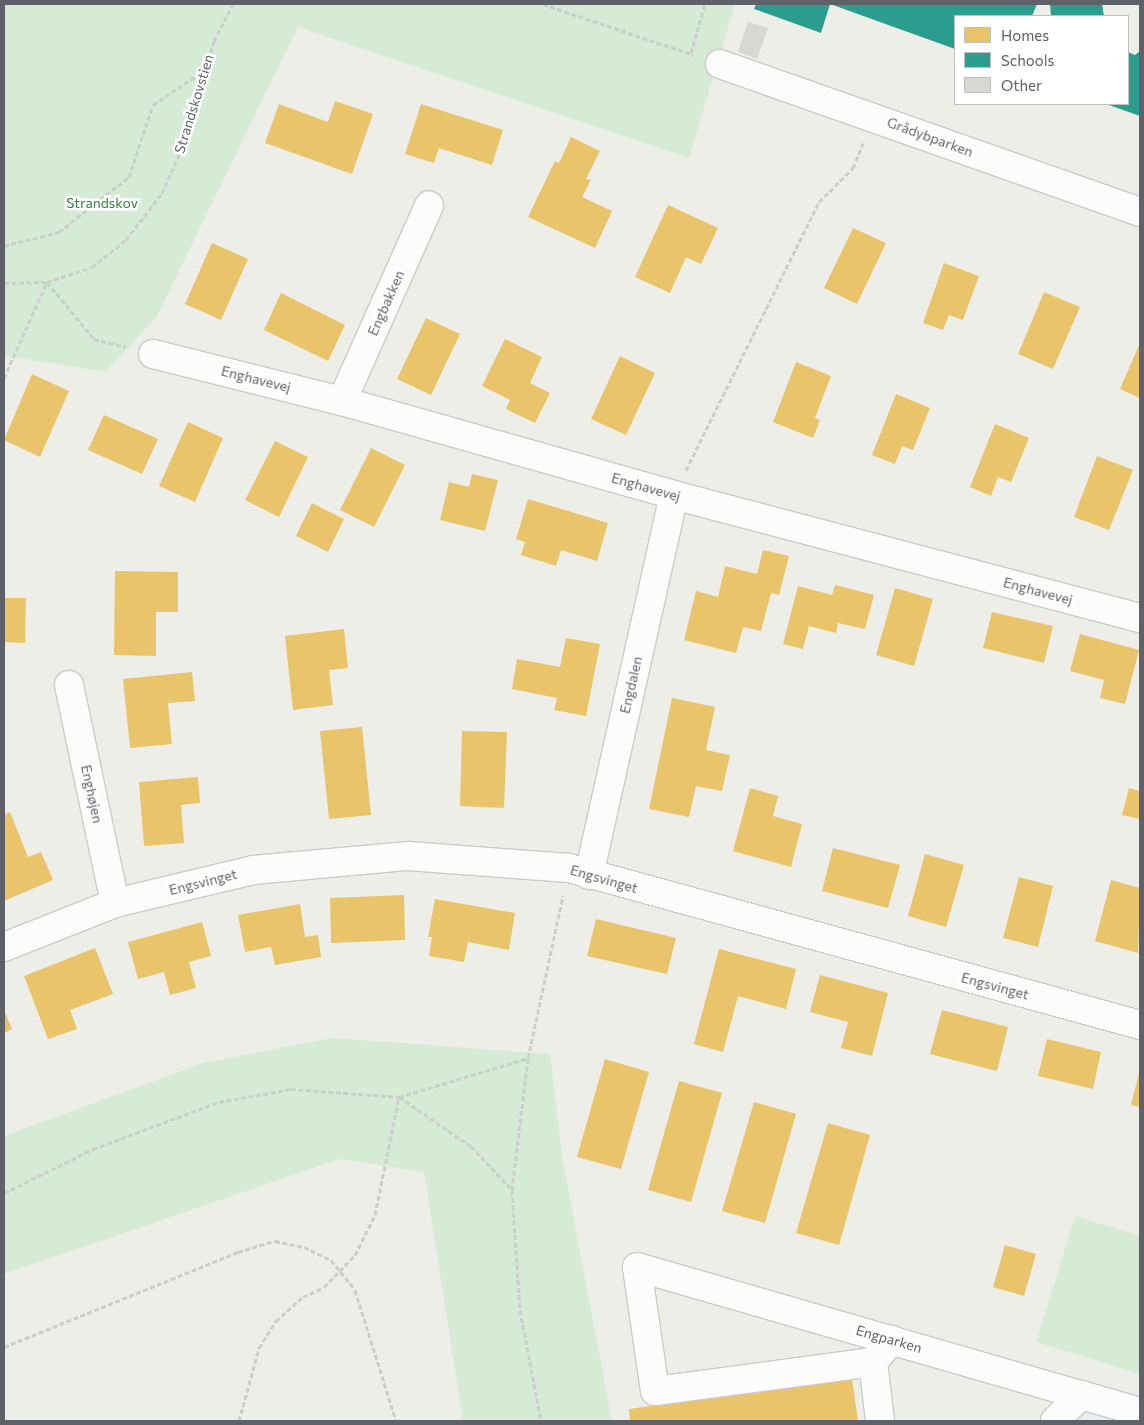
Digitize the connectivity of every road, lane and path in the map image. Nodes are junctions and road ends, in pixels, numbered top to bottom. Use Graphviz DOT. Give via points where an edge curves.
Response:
graph roads {
  1 [pos="233,4"];
  2 [pos="543,4"];
  3 [pos="705,4"];
  4 [pos="690,54"];
  5 [pos="720,64"];
  6 [pos="205,70"];
  7 [pos="874,117"];
  8 [pos="429,206"];
  9 [pos="1140,212"];
  10 [pos="4,246"];
  11 [pos="47,282"];
  12 [pos="4,283"];
  13 [pos="153,354"];
  14 [pos="4,378"];
  15 [pos="342,401"];
  16 [pos="674,495"];
  17 [pos="1140,618"];
  18 [pos="69,685"];
  19 [pos="579,872"];
  20 [pos="115,903"];
  21 [pos="4,947"];
  22 [pos="1140,1025"];
  23 [pos="528,1058"];
  24 [pos="399,1097"];
  25 [pos="512,1190"];
  26 [pos="4,1193"];
  27 [pos="339,1270"];
  28 [pos="892,1340"];
  29 [pos="4,1347"];
  30 [pos="873,1362"];
  31 [pos="1097,1406"];
  32 [pos="1140,1412"];
  33 [pos="239,1421"];
  34 [pos="396,1421"];
  35 [pos="541,1421"];
  36 [pos="880,1421"];
  37 [pos="1055,1421"];
  1 -- 6 [label="path, Strandskovstien" via="214,41"];
  2 -- 4 [label="path"];
  3 -- 4 [label="path"];
  4 -- 5 [label="path"];
  5 -- 7 [label="street, Grådybparken"];
  6 -- 10 [label="path" via="153,105 129,177 59,232"];
  6 -- 11 [label="path, Strandskovstien" via="186,139 162,193 126,240 92,267"];
  7 -- 9 [label="street, Grådybparken"];
  7 -- 16 [label="path" via="853,168 819,202"];
  8 -- 15 [label="street, Engbakken"];
  11 -- 12 [label="path, Strandskovstien"];
  11 -- 13 [label="path" via="94,339"];
  11 -- 14 [label="path"];
  13 -- 15 [label="street, Enghavevej"];
  15 -- 16 [label="street, Enghavevej"];
  16 -- 17 [label="street, Enghavevej"];
  16 -- 19 [label="street, Engdalen"];
  18 -- 20 [label="street, Enghøjen"];
  19 -- 20 [label="street, Engsvinget" via="408,856 253,870"];
  19 -- 22 [label="street, Engsvinget"];
  19 -- 23 [label="path"];
  20 -- 21 [label="street, Engsvinget"];
  23 -- 24 [label="path"];
  23 -- 25 [label="path"];
  24 -- 25 [label="path" via="472,1146"];
  24 -- 26 [label="path" via="291,1089 220,1102 93,1149"];
  24 -- 27 [label="path" via="375,1215 355,1255"];
  25 -- 35 [label="path" via="520,1310"];
  27 -- 29 [label="path" via="331,1260 304,1247 276,1241 238,1252"];
  27 -- 33 [label="path" via="324,1287 303,1297 276,1321 259,1348"];
  27 -- 34 [label="path" via="355,1290"];
  28 -- 30 [label="street"];
  28 -- 30 [label="street, Engparken" via="638,1267 655,1391"];
  28 -- 31 [label="street, Engparken"];
  30 -- 36 [label="street"];
  31 -- 32 [label="street, Engparken"];
  31 -- 37 [label="street"];
}
